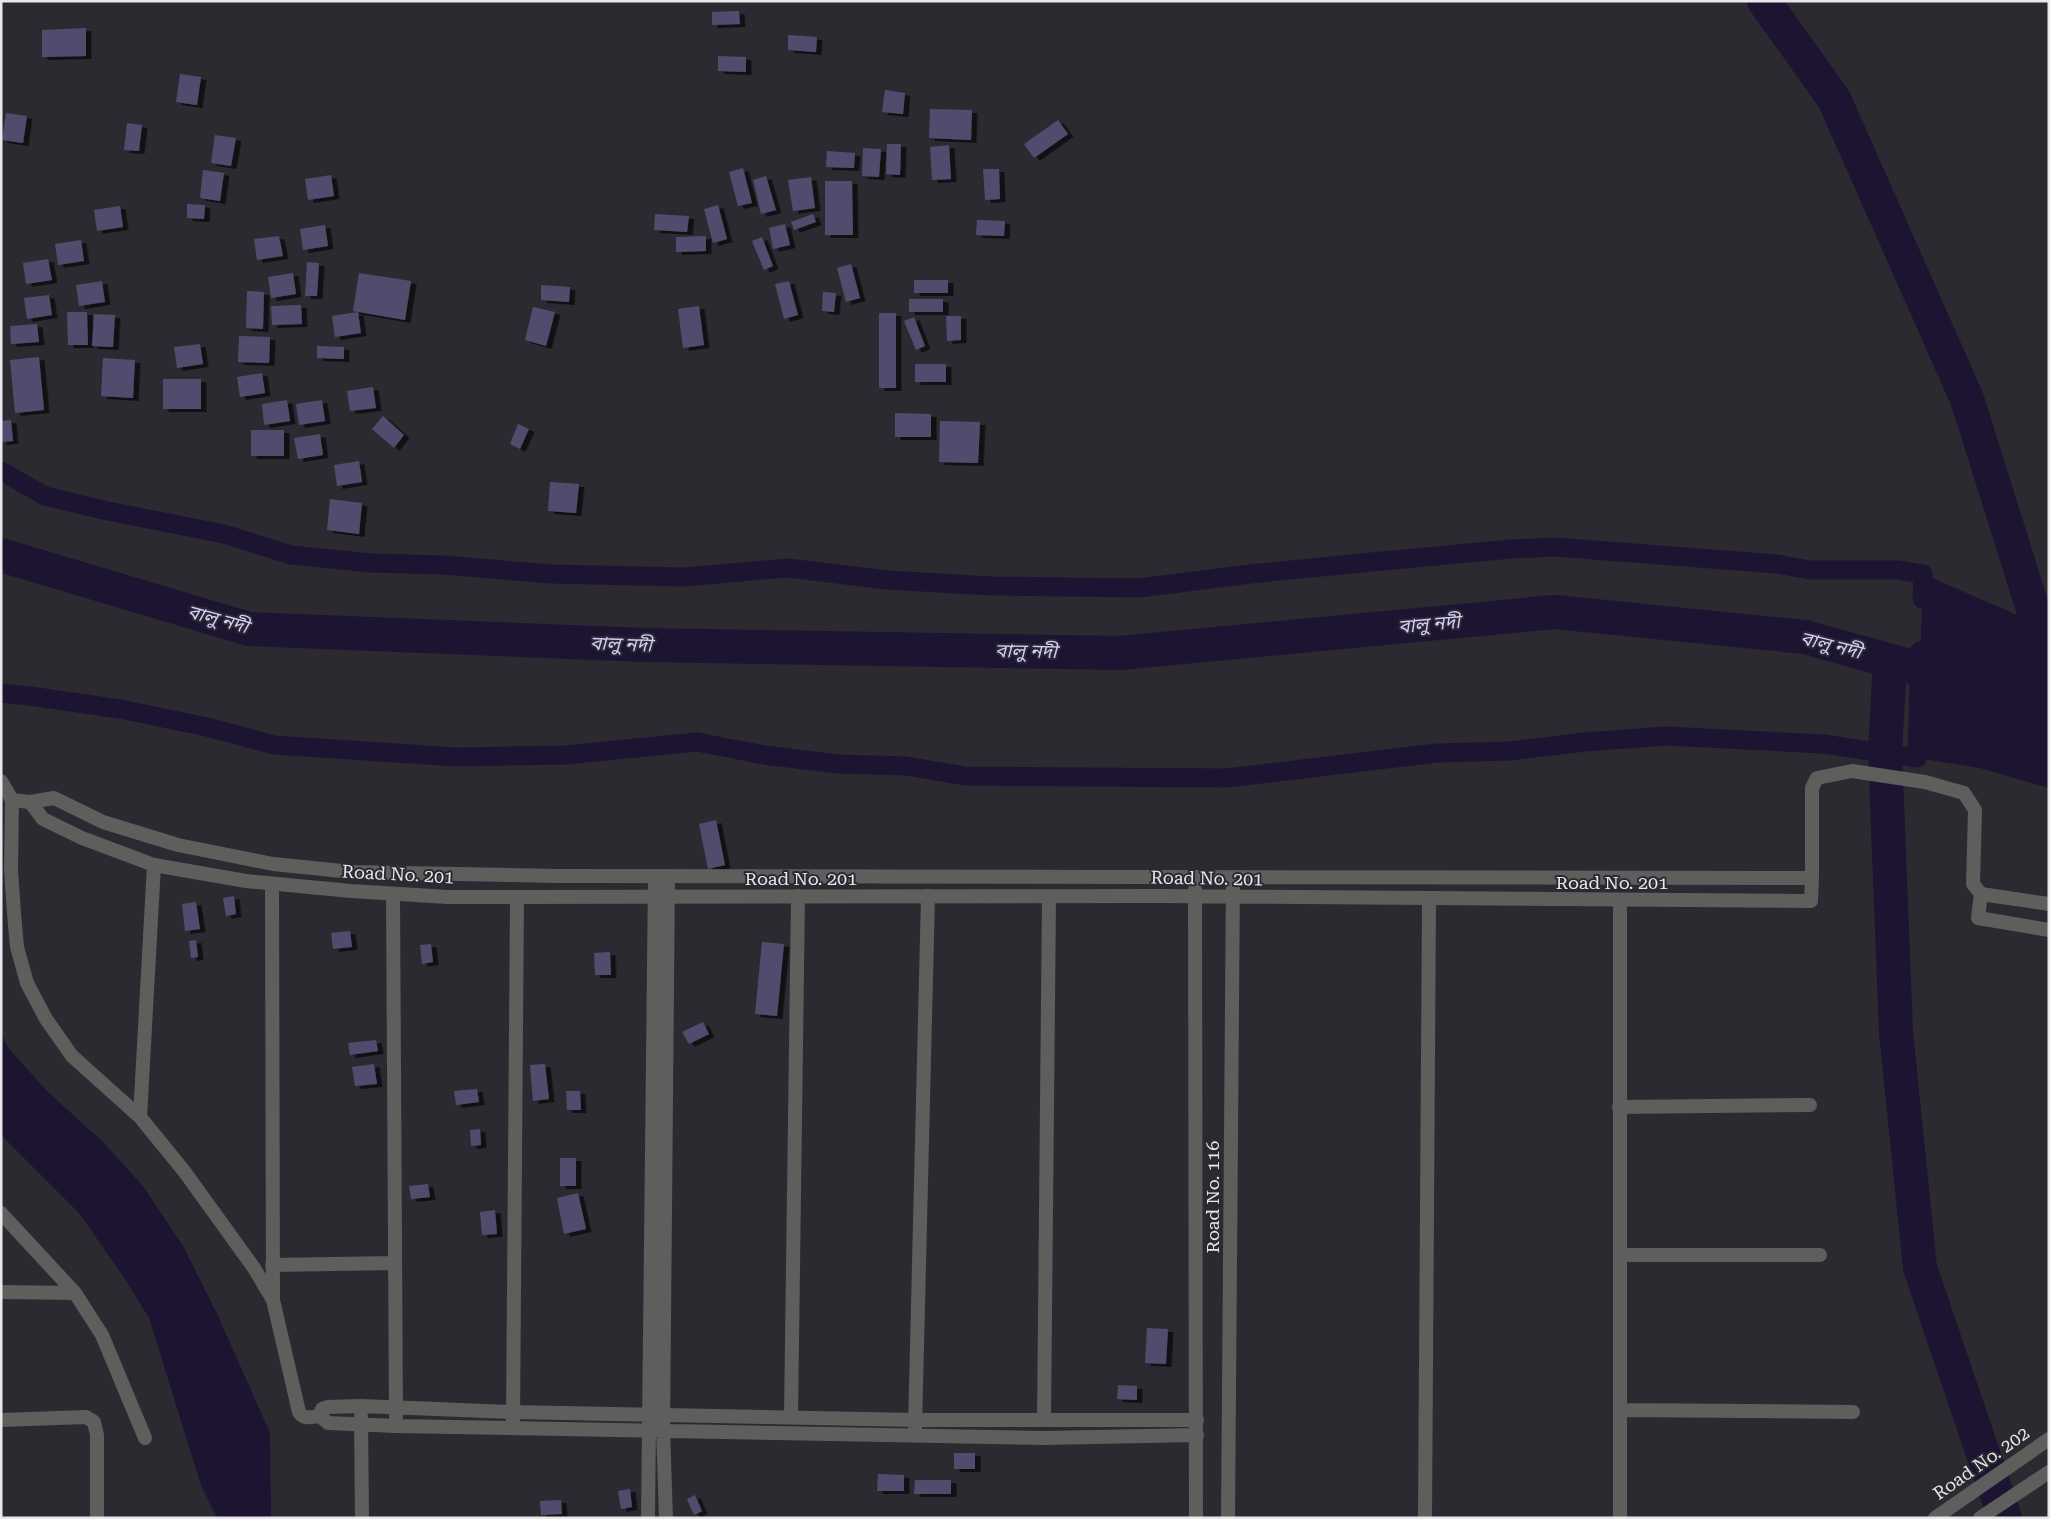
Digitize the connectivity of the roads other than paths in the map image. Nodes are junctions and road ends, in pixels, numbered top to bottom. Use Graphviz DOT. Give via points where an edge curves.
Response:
graph roads {
  1 [pos="1,781"];
  2 [pos="12,800"];
  3 [pos="30,802"];
  4 [pos="154,865"];
  5 [pos="662,876"];
  6 [pos="1195,877"];
  7 [pos="1233,877"];
  8 [pos="1812,878"];
  9 [pos="272,884"];
  10 [pos="392,894"];
  11 [pos="1981,894"];
  12 [pos="798,896"];
  13 [pos="928,896"];
  14 [pos="1050,896"];
  15 [pos="517,897"];
  16 [pos="662,897"];
  17 [pos="1195,897"];
  18 [pos="1233,897"];
  19 [pos="1428,900"];
  20 [pos="1620,900"];
  21 [pos="2049,904"];
  22 [pos="2049,930"];
  23 [pos="1810,1105"];
  24 [pos="1619,1107"];
  25 [pos="140,1116"];
  26 [pos="1,1213"];
  27 [pos="1620,1255"];
  28 [pos="1820,1255"];
  29 [pos="395,1263"];
  30 [pos="272,1264"];
  31 [pos="1,1292"];
  32 [pos="75,1293"];
  33 [pos="273,1300"];
  34 [pos="361,1406"];
  35 [pos="396,1408"];
  36 [pos="1620,1410"];
  37 [pos="513,1412"];
  38 [pos="1854,1412"];
  39 [pos="657,1415"];
  40 [pos="320,1416"];
  41 [pos="791,1417"];
  42 [pos="1,1420"];
  43 [pos="916,1420"];
  44 [pos="1044,1420"];
  45 [pos="1197,1420"];
  46 [pos="362,1424"];
  47 [pos="396,1426"];
  48 [pos="513,1427"];
  49 [pos="657,1430"];
  50 [pos="1197,1435"];
  51 [pos="915,1436"];
  52 [pos="145,1438"];
  53 [pos="2045,1441"];
  54 [pos="2049,1472"];
  55 [pos="97,1518"];
  56 [pos="362,1518"];
  57 [pos="648,1518"];
  58 [pos="666,1518"];
  59 [pos="1196,1518"];
  60 [pos="1228,1518"];
  61 [pos="1425,1518"];
  62 [pos="1620,1518"];
  63 [pos="1935,1518"];
  64 [pos="1980,1518"];
  1 -- 2 [label="street"];
  2 -- 3 [label="street"];
  2 -- 25 [label="street" via="14,912 17,947 27,983 46,1019 72,1056"];
  3 -- 4 [label="street, Road No. 201" via="50,823"];
  3 -- 5 [label="street, Road No. 201" via="54,798 103,822 168,842 273,864 352,872"];
  4 -- 9 [label="street, Road No. 201"];
  4 -- 25 [label="street"];
  5 -- 6 [label="street, Road No. 201"];
  5 -- 16 [label="street"];
  6 -- 7 [label="street, Road No. 201"];
  6 -- 17 [label="street, Road No. 116"];
  7 -- 8 [label="street, Road No. 201"];
  7 -- 18 [label="street, Road No. 116"];
  8 -- 11 [label="street" via="1812,788 1817,778 1852,771 1925,782 1964,793 1975,810 1973,884"];
  8 -- 20 [label="street, Road No. 201" via="1811,901"];
  9 -- 10 [label="street, Road No. 201"];
  9 -- 30 [label="street"];
  10 -- 15 [label="street, Road No. 201"];
  10 -- 29 [label="street"];
  11 -- 21 [label="street"];
  11 -- 22 [label="street" via="1978,918"];
  12 -- 13 [label="street, Road No. 201"];
  12 -- 16 [label="street, Road No. 201"];
  12 -- 41 [label="street"];
  13 -- 14 [label="street, Road No. 201"];
  13 -- 43 [label="street"];
  14 -- 17 [label="street, Road No. 201"];
  14 -- 44 [label="street"];
  15 -- 16 [label="street, Road No. 201"];
  15 -- 37 [label="street"];
  16 -- 39 [label="street"];
  17 -- 18 [label="street, Road No. 201"];
  17 -- 45 [label="street, Road No. 116"];
  18 -- 19 [label="street, Road No. 201"];
  18 -- 60 [label="street, Road No. 116"];
  19 -- 20 [label="street, Road No. 201"];
  19 -- 61 [label="street"];
  20 -- 24 [label="street"];
  23 -- 24 [label="street"];
  24 -- 27 [label="street"];
  25 -- 33 [label="street" via="184,1171 254,1268"];
  26 -- 32 [label="street"];
  27 -- 28 [label="street"];
  27 -- 36 [label="street"];
  29 -- 30 [label="street"];
  29 -- 35 [label="street"];
  30 -- 33 [label="street"];
  31 -- 32 [label="street"];
  32 -- 52 [label="street" via="102,1335"];
  33 -- 40 [label="street" via="299,1412 306,1418"];
  34 -- 35 [label="street"];
  34 -- 40 [label="street" via="328,1407 322,1409"];
  34 -- 46 [label="street"];
  35 -- 37 [label="street"];
  35 -- 47 [label="street"];
  36 -- 38 [label="street"];
  36 -- 62 [label="street"];
  37 -- 39 [label="street"];
  37 -- 48 [label="street"];
  39 -- 41 [label="street"];
  39 -- 49 [label="street"];
  40 -- 46 [label="street" via="328,1423"];
  41 -- 43 [label="street"];
  42 -- 55 [label="street" via="86,1417 94,1422 98,1435"];
  43 -- 44 [label="street"];
  43 -- 51 [label="street"];
  44 -- 45 [label="street"];
  45 -- 50 [label="street, Road No. 116"];
  46 -- 47 [label="street"];
  46 -- 56 [label="street"];
  47 -- 48 [label="street"];
  48 -- 49 [label="street"];
  49 -- 51 [label="street"];
  49 -- 57 [label="street"];
  49 -- 58 [label="street"];
  50 -- 51 [label="street"];
  50 -- 59 [label="street, Road No. 116"];
  53 -- 63 [label="street, Road No. 202"];
  54 -- 64 [label="street"];
}
